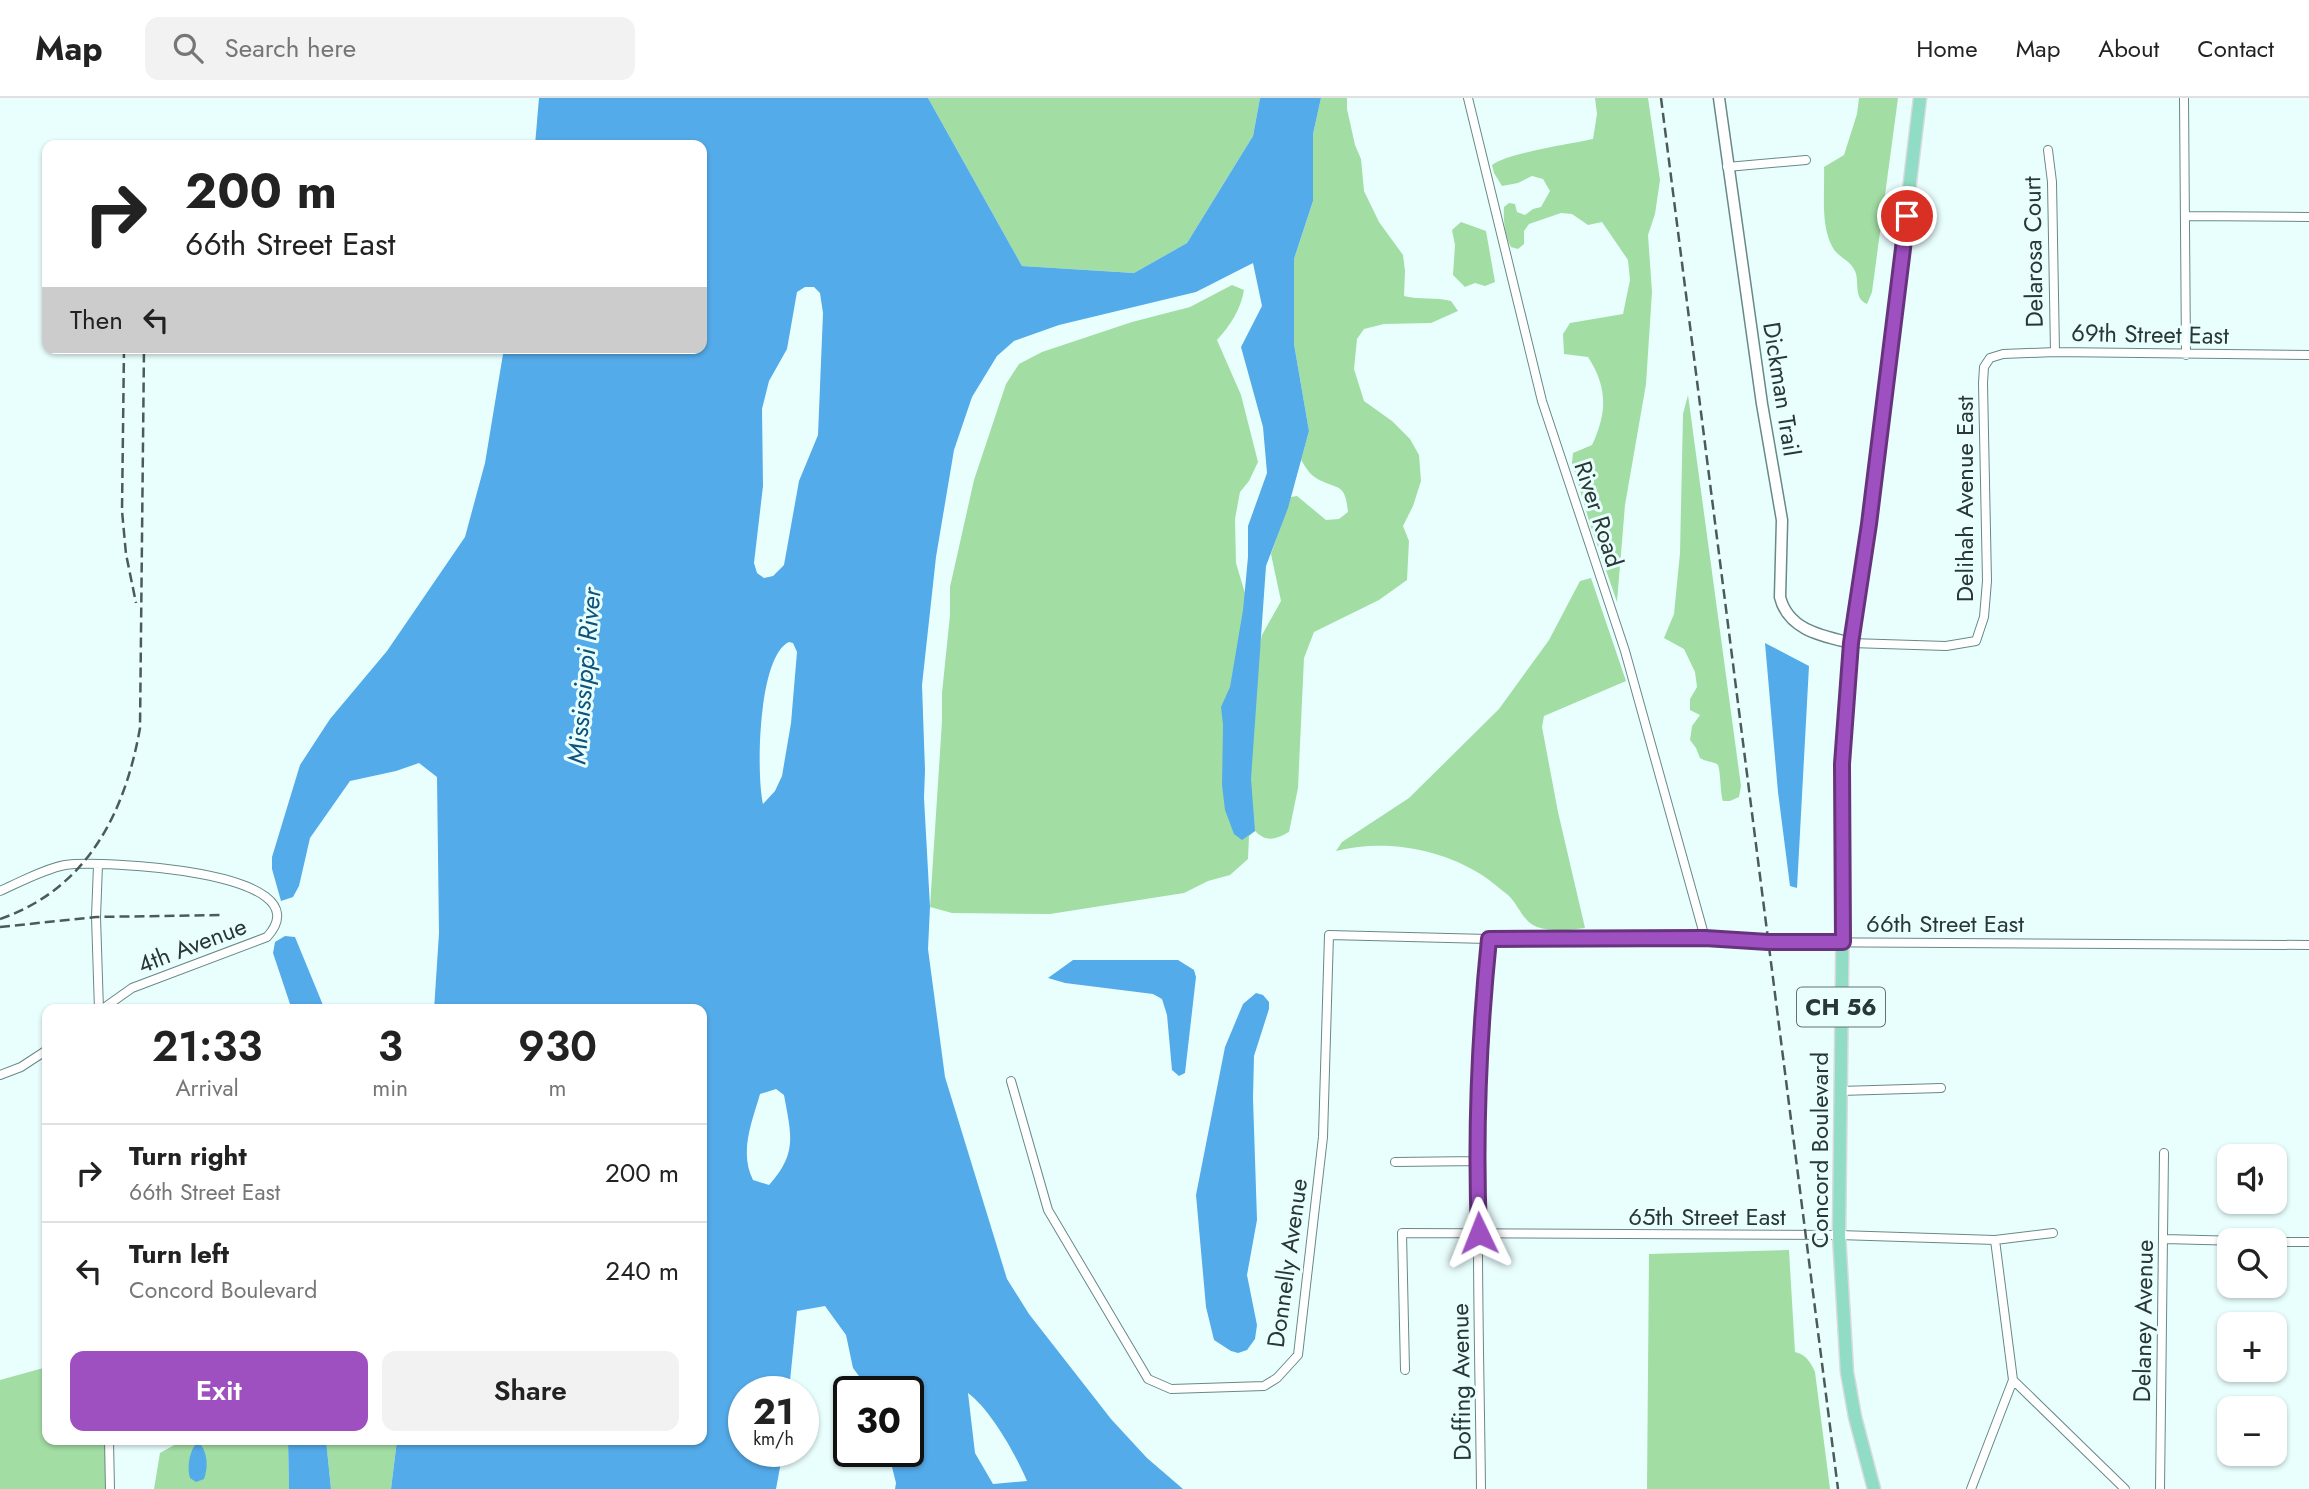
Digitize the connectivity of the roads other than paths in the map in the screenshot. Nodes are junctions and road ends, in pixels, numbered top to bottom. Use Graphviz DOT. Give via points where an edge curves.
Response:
graph roads {
  1 [pos="1468,98"];
  2 [pos="1719,98"];
  3 [pos="1920,98"];
  4 [pos="2184,98"];
  5 [pos="2048,150"];
  6 [pos="1806,160"];
  7 [pos="1727,167"];
  8 [pos="2187,216"];
  9 [pos="2309,217"];
  10 [pos="2054,352"];
  11 [pos="2186,355"];
  12 [pos="2309,355"];
  13 [pos="1990,359"];
  14 [pos="1851,643"];
  15 [pos="98,865"];
  16 [pos="0,891"];
  17 [pos="1329,935"];
  18 [pos="1705,938"];
  19 [pos="1489,939"];
  20 [pos="1843,942"];
  21 [pos="2309,945"];
  22 [pos="100,1004"];
  23 [pos="109,1004"];
  24 [pos="42,1053"];
  25 [pos="0,1075"];
  26 [pos="1012,1081"];
  27 [pos="1941,1088"];
  28 [pos="1840,1091"];
  29 [pos="2164,1153"];
  30 [pos="1477,1161"];
  31 [pos="1395,1162"];
  32 [pos="1479,1233"];
  33 [pos="2053,1233"];
  34 [pos="1839,1235"];
  35 [pos="2164,1239"];
  36 [pos="1996,1240"];
  37 [pos="2217,1240"];
  38 [pos="2287,1242"];
  39 [pos="2309,1242"];
  40 [pos="1405,1370"];
  41 [pos="2013,1380"];
  42 [pos="109,1445"];
  43 [pos="110,1489"];
  44 [pos="1481,1489"];
  45 [pos="1874,1489"];
  46 [pos="1971,1489"];
  47 [pos="2125,1489"];
  48 [pos="2160,1489"];
  1 -- 18 [label="street, River Road" via="1542,401 1625,651"];
  2 -- 7 [label="street, Dickman Trail"];
  3 -- 14 [label="main road, Concord Boulevard / CH 56"];
  4 -- 8 [label="street"];
  5 -- 10 [label="street, Delarosa Court"];
  6 -- 7 [label="street"];
  7 -- 14 [label="street, Dickman Trail" via="1782,520 1780,597 1795,622"];
  8 -- 9 [label="street"];
  8 -- 11 [label="street"];
  10 -- 11 [label="street, 69th Street East"];
  10 -- 13 [label="street, 69th Street East" via="2003,354"];
  11 -- 12 [label="street, 69th Street East"];
  13 -- 14 [label="street, Delihah Avenue East" via="1984,367 1983,383 1987,581 1984,617 1976,641 1946,646"];
  14 -- 20 [label="main road, Concord Boulevard / CH 56" via="1842,764"];
  15 -- 16 [label="street" via="63,866"];
  15 -- 22 [label="street"];
  15 -- 23 [label="street, 4th Avenue" via="218,877 254,890 274,904 277,916 276,927 267,937 132,988"];
  17 -- 19 [label="street, 66th Street East"];
  17 -- 26 [label="street, Donnelly Avenue" via="1323,1137 1298,1355 1264,1386 1171,1390 1148,1380 1048,1210"];
  18 -- 19 [label="street, 66th Street East"];
  18 -- 20 [label="street, 66th Street East"];
  19 -- 30 [label="street, Doffing Avenue"];
  20 -- 21 [label="street, 66th Street East"];
  20 -- 28 [label="main road, Concord Boulevard / CH 56"];
  24 -- 25 [label="street"];
  27 -- 28 [label="street"];
  28 -- 34 [label="main road, Concord Boulevard / CH 56"];
  29 -- 35 [label="street, Delaney Avenue"];
  30 -- 31 [label="street"];
  30 -- 32 [label="street, Doffing Avenue"];
  32 -- 34 [label="street, 65th Street East"];
  32 -- 40 [label="street, 65th Street East" via="1402,1233"];
  32 -- 44 [label="street, Doffing Avenue"];
  33 -- 36 [label="street, 65th Street East"];
  34 -- 36 [label="street, 65th Street East"];
  34 -- 45 [label="main road, Concord Boulevard / CH 56" via="1847,1372"];
  35 -- 37 [label="street"];
  35 -- 48 [label="street, Delaney Avenue"];
  36 -- 41 [label="street"];
  38 -- 39 [label="street"];
  41 -- 46 [label="street"];
  41 -- 47 [label="street"];
  42 -- 43 [label="street"];
}
